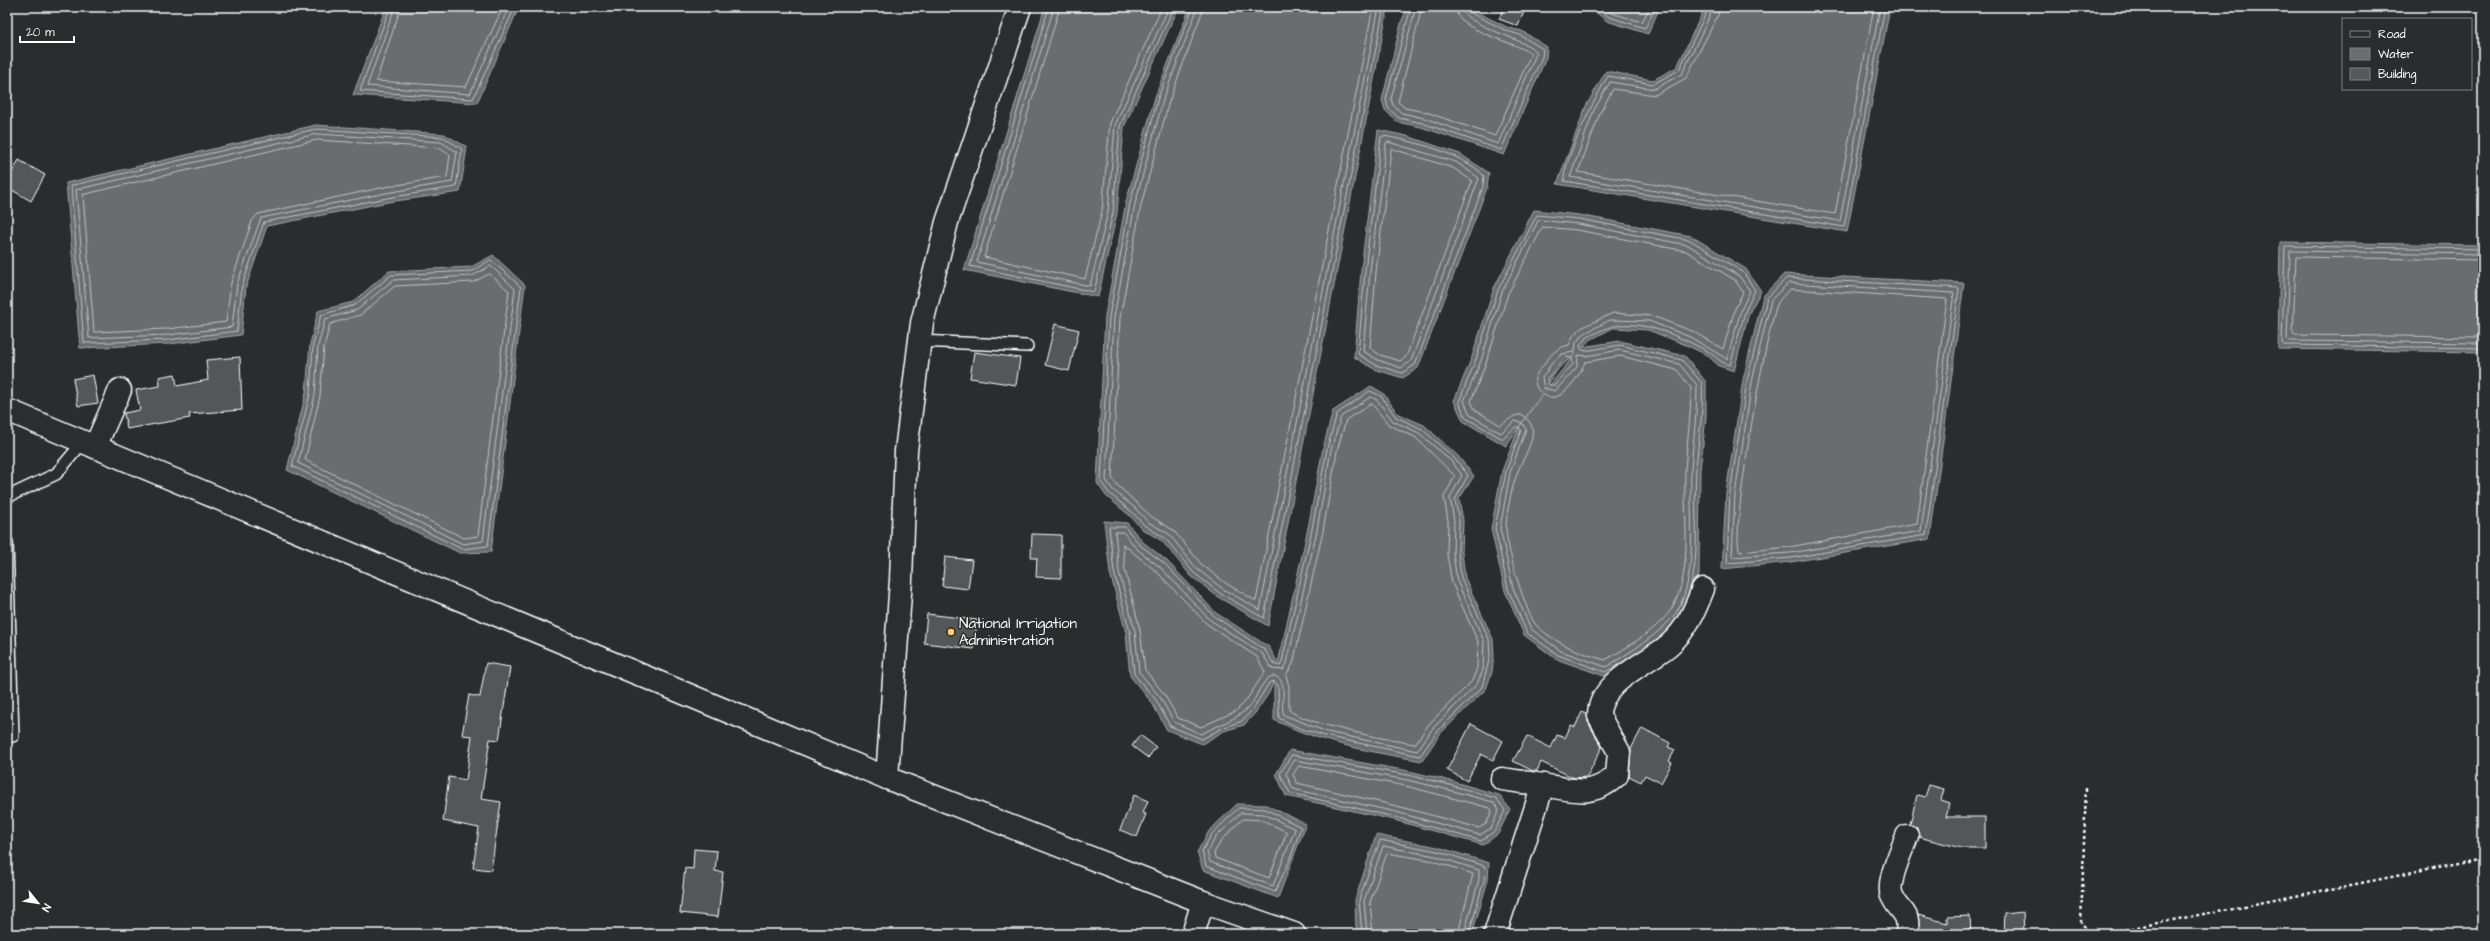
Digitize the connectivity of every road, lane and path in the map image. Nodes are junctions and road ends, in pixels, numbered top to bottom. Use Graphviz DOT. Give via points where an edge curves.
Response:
graph roads {
  1 [pos="1020,7"];
  2 [pos="919,341"];
  3 [pos="1027,346"];
  4 [pos="120,390"];
  5 [pos="7,410"];
  6 [pos="89,445"];
  7 [pos="7,497"];
  8 [pos="7,542"];
  9 [pos="1703,589"];
  10 [pos="10,694"];
  11 [pos="13,736"];
  12 [pos="887,778"];
  13 [pos="1502,779"];
  14 [pos="1543,786"];
  15 [pos="2086,788"];
  16 [pos="1907,836"];
  17 [pos="2483,859"];
  18 [pos="1203,902"];
  19 [pos="1193,934"];
  20 [pos="1294,934"];
  21 [pos="1495,934"];
  22 [pos="1907,934"];
  23 [pos="2092,934"];
  24 [pos="2102,934"];
  1 -- 2 [label="street" via="947,222"];
  2 -- 3 [label="lane"];
  2 -- 12 [label="street" via="906,451 901,580"];
  4 -- 6 [label="street"];
  5 -- 6 [label="street"];
  6 -- 7 [label="lane" via="56,474"];
  6 -- 12 [label="street"];
  8 -- 10 [label="lane"];
  9 -- 14 [label="street" via="1690,622 1678,636 1653,657 1621,677 1603,699 1599,716 1619,752 1617,775 1601,788 1587,792"];
  10 -- 11 [label="lane"];
  12 -- 18 [label="street"];
  13 -- 14 [label="street"];
  14 -- 21 [label="street"];
  15 -- 23 [label="path" via="2082,923"];
  16 -- 22 [label="street" via="1891,880 1892,895 1908,919"];
  17 -- 24 [label="path"];
  18 -- 19 [label="street"];
  18 -- 20 [label="street"];
}
